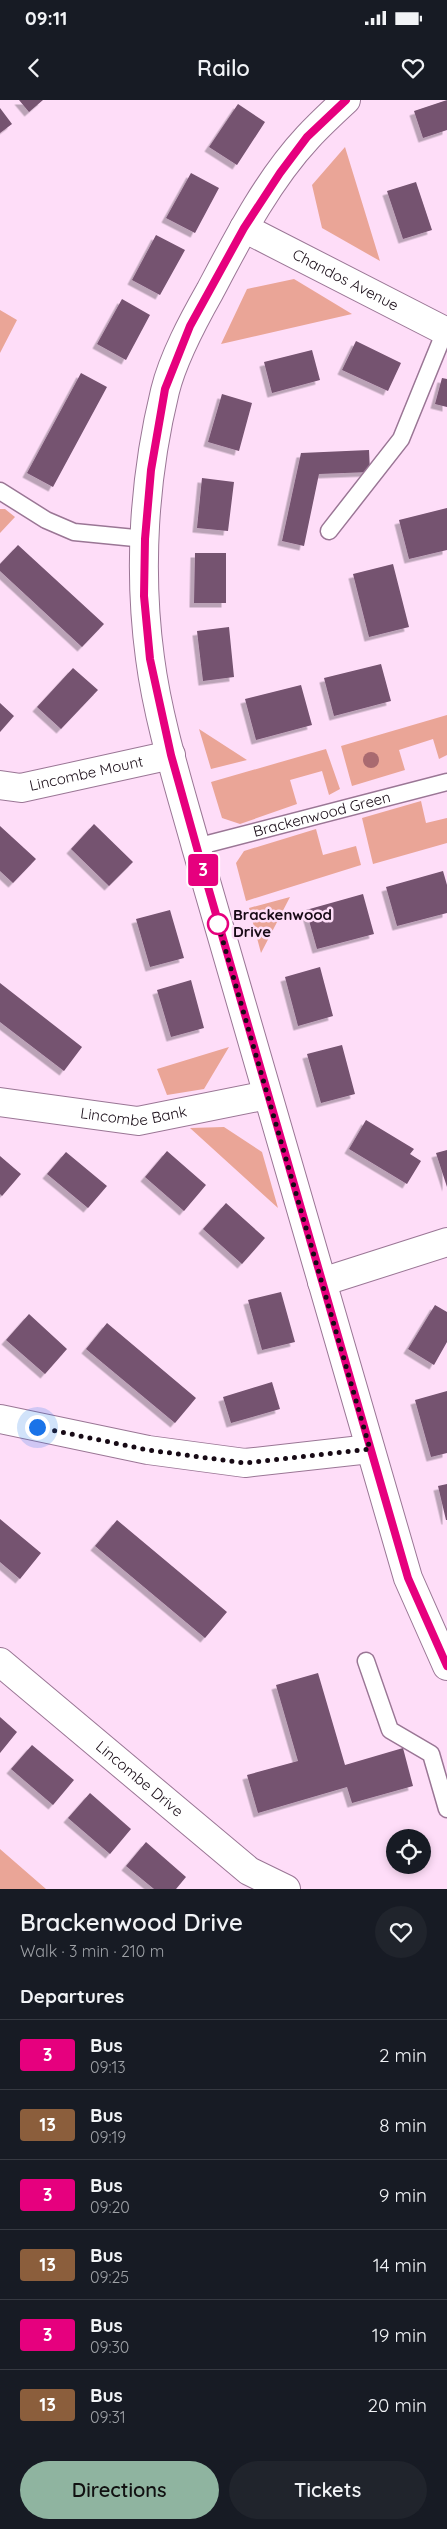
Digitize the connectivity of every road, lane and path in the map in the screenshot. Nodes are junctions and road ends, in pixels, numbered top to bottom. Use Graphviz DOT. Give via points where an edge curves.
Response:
graph roads {
  1 [pos="346,100"];
  2 [pos="244,228"];
  3 [pos="446,332"];
  4 [pos="0,491"];
  5 [pos="329,530"];
  6 [pos="145,539"];
  7 [pos="171,755"];
  8 [pos="447,782"];
  9 [pos="0,785"];
  10 [pos="196,847"];
  11 [pos="267,1095"];
  12 [pos="0,1102"];
  13 [pos="447,1242"];
  14 [pos="322,1282"];
  15 [pos="0,1419"];
  16 [pos="370,1449"];
  17 [pos="366,1661"];
  18 [pos="0,1662"];
  19 [pos="447,1666"];
  20 [pos="447,1809"];
  21 [pos="286,1889"];
  1 -- 2 [label="street" via="307,137"];
  2 -- 3 [label="street, Chandos Avenue"];
  2 -- 6 [label="street" via="190,326 165,389 151,470"];
  3 -- 5 [label="lane" via="401,439"];
  4 -- 6 [label="lane" via="46,520 74,532"];
  6 -- 7 [label="street" via="144,596 150,659"];
  7 -- 9 [label="street, Lincombe Mount" via="21,788"];
  7 -- 10 [label="street"];
  8 -- 10 [label="lane, Brackenwood Green"];
  10 -- 11 [label="street"];
  11 -- 12 [label="street, Lincombe Bank" via="138,1121"];
  11 -- 14 [label="street"];
  13 -- 14 [label="street"];
  14 -- 16 [label="street"];
  15 -- 16 [label="street" via="148,1450 245,1463"];
  16 -- 19 [label="street" via="408,1578"];
  17 -- 20 [label="lane" via="390,1730 431,1754"];
  18 -- 21 [label="street, Lincombe Drive" via="249,1871"];
}
